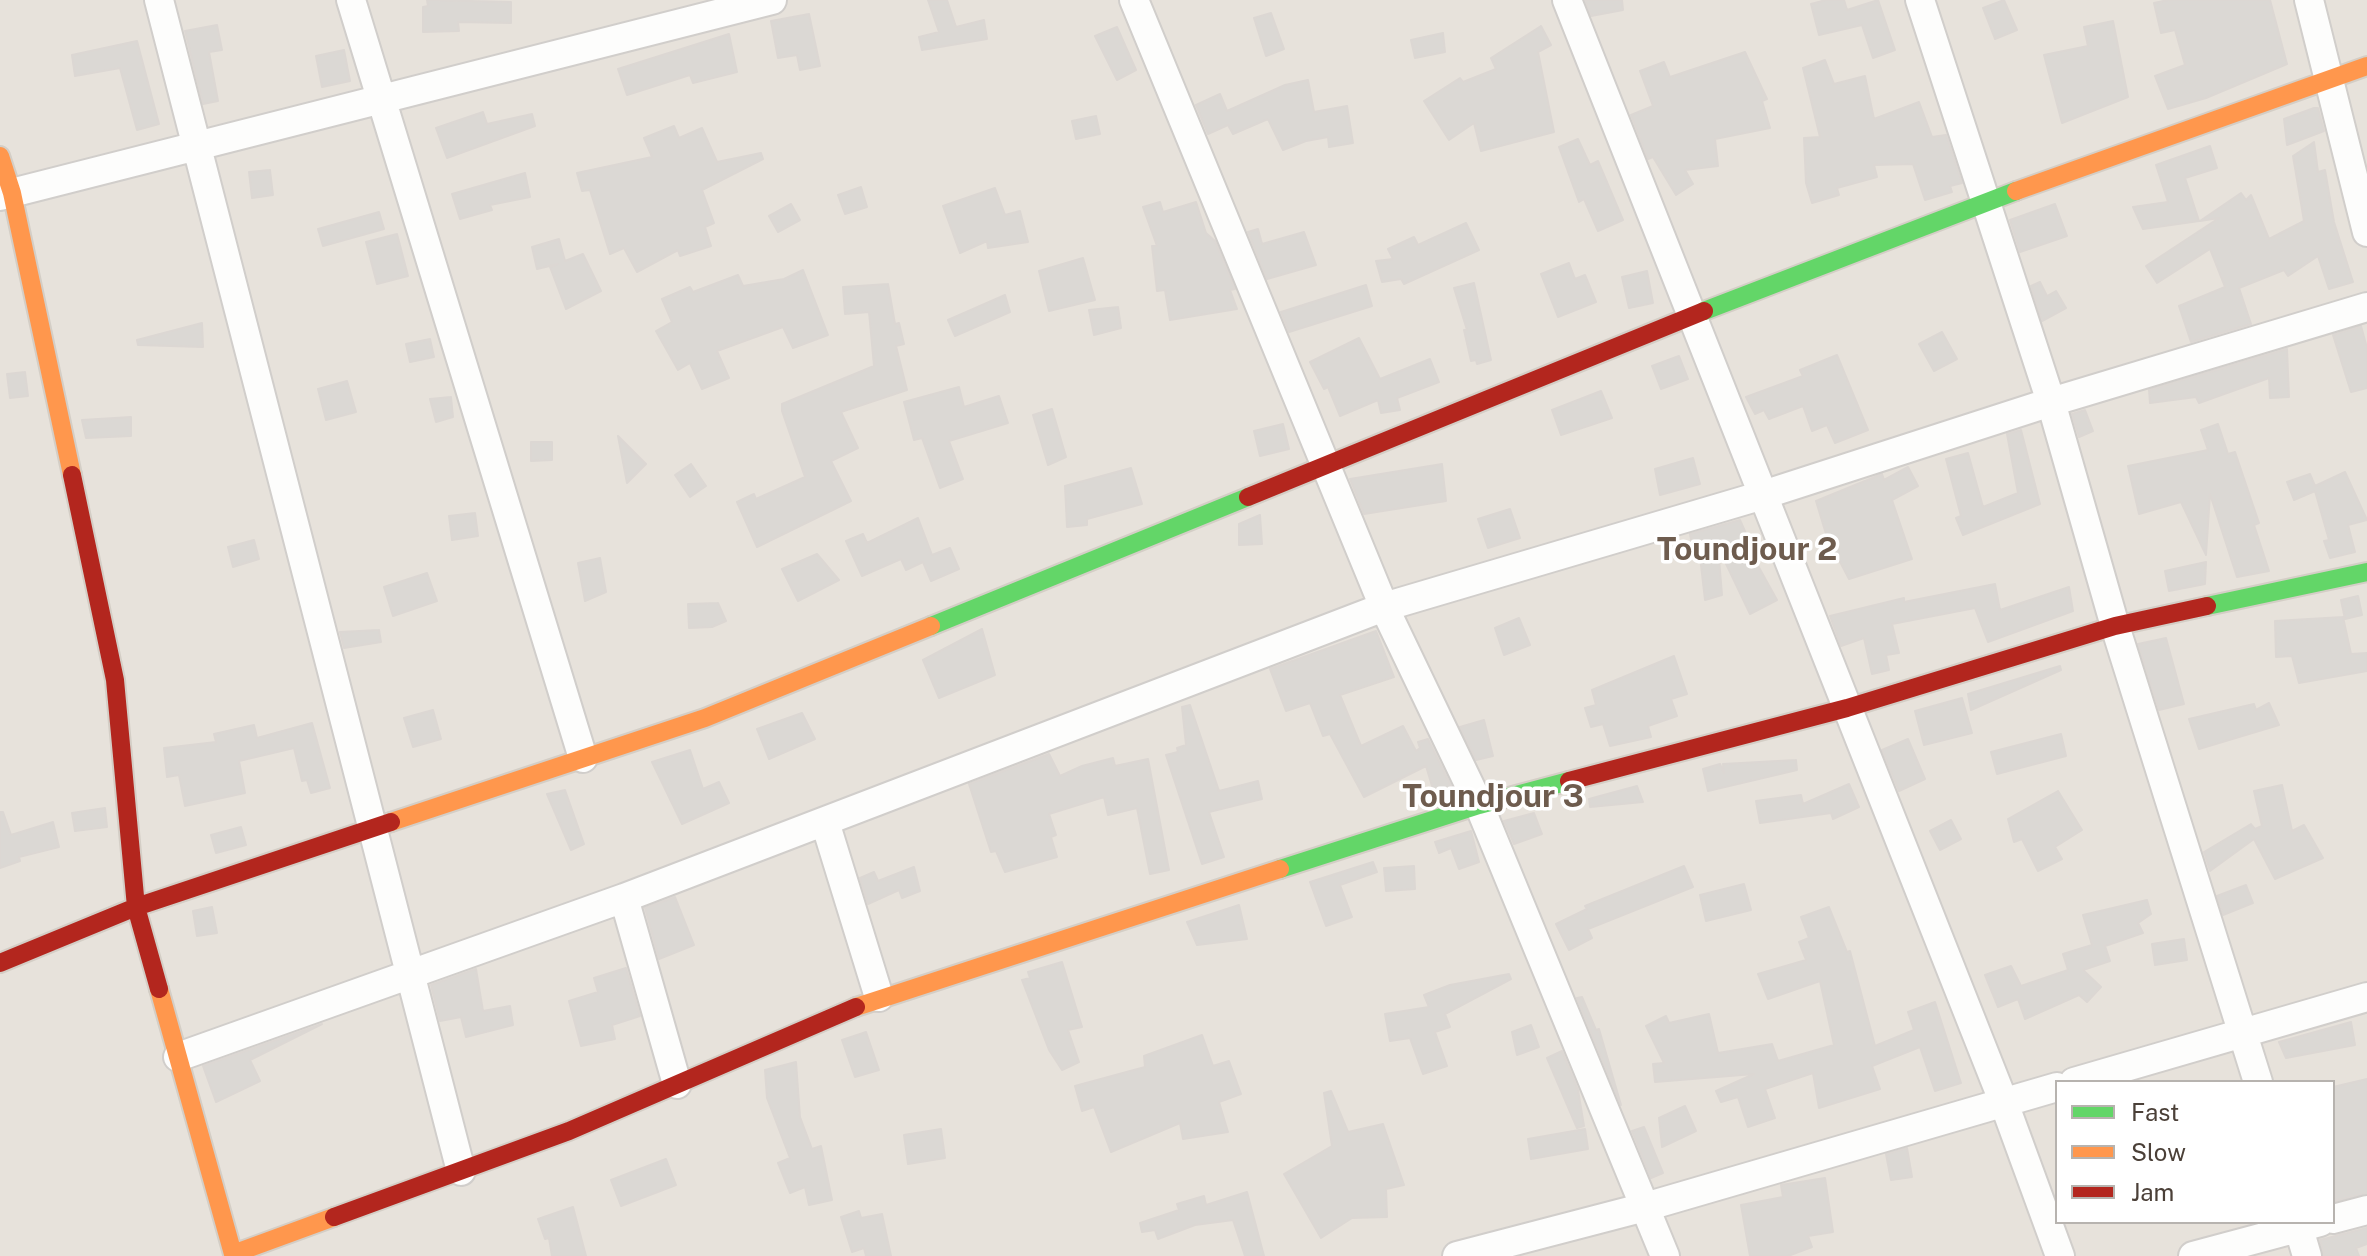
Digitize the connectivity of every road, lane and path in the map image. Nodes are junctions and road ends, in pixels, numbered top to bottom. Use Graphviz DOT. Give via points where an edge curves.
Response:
graph roads {
  1 [pos="159,0"];
  2 [pos="351,0"];
  3 [pos="772,0"];
  4 [pos="1134,0"];
  5 [pos="1567,0"];
  6 [pos="1920,0"];
  7 [pos="2309,0"];
  8 [pos="2367,66"];
  9 [pos="2329,80"];
  10 [pos="382,99"];
  11 [pos="197,146"];
  12 [pos="0,156"];
  13 [pos="6,194"];
  14 [pos="1984,203"];
  15 [pos="2367,232"];
  16 [pos="2367,307"];
  17 [pos="1693,315"];
  18 [pos="2051,402"];
  19 [pos="1325,465"];
  20 [pos="1763,495"];
  21 [pos="2367,572"];
  22 [pos="1384,607"];
  23 [pos="2115,626"];
  24 [pos="1847,708"];
  25 [pos="583,758"];
  26 [pos="1479,805"];
  27 [pos="825,822"];
  28 [pos="373,829"];
  29 [pos="624,898"];
  30 [pos="136,907"];
  31 [pos="0,963"];
  32 [pos="408,976"];
  33 [pos="879,997"];
  34 [pos="2367,997"];
  35 [pos="2244,1031"];
  36 [pos="178,1057"];
  37 [pos="2081,1080"];
  38 [pos="2257,1080"];
  39 [pos="677,1084"];
  40 [pos="2055,1088"];
  41 [pos="2004,1103"];
  42 [pos="461,1171"];
  43 [pos="1645,1207"];
  44 [pos="2367,1210"];
  45 [pos="2335,1218"];
  46 [pos="2305,1224"];
  47 [pos="1457,1256"];
  48 [pos="1665,1256"];
  49 [pos="2060,1256"];
  50 [pos="2193,1256"];
  51 [pos="2307,1256"];
  1 -- 11 [label="street"];
  2 -- 10 [label="street"];
  3 -- 10 [label="street"];
  4 -- 19 [label="street"];
  5 -- 17 [label="street"];
  6 -- 14 [label="street"];
  7 -- 9 [label="street"];
  8 -- 9 [label="street"];
  9 -- 14 [label="street"];
  9 -- 15 [label="street"];
  10 -- 11 [label="street"];
  10 -- 25 [label="street"];
  11 -- 13 [label="street"];
  11 -- 28 [label="street"];
  12 -- 13 [label="street"];
  13 -- 30 [label="street" via="115,680"];
  14 -- 17 [label="street"];
  14 -- 18 [label="street"];
  16 -- 18 [label="street"];
  17 -- 19 [label="street"];
  17 -- 20 [label="street"];
  18 -- 20 [label="street"];
  18 -- 23 [label="street"];
  19 -- 22 [label="street"];
  19 -- 25 [label="street" via="705,718"];
  20 -- 22 [label="street"];
  20 -- 24 [label="street"];
  21 -- 23 [label="street"];
  22 -- 26 [label="street"];
  22 -- 27 [label="street"];
  23 -- 24 [label="street"];
  23 -- 35 [label="street"];
  24 -- 26 [label="street"];
  24 -- 41 [label="street"];
  25 -- 28 [label="street"];
  26 -- 33 [label="street"];
  26 -- 43 [label="street"];
  27 -- 29 [label="street"];
  27 -- 33 [label="street"];
  28 -- 30 [label="street"];
  28 -- 32 [label="street"];
  29 -- 32 [label="street"];
  29 -- 39 [label="street"];
  30 -- 31 [label="street"];
  30 -- 36 [label="street"];
  32 -- 36 [label="street"];
  32 -- 42 [label="street"];
  33 -- 39 [label="street"];
  34 -- 35 [label="street"];
  35 -- 37 [label="street"];
  35 -- 38 [label="street"];
  36 -- 42 [label="street" via="233,1254"];
  39 -- 42 [label="street"];
  40 -- 41 [label="street"];
  41 -- 43 [label="street"];
  41 -- 49 [label="street"];
  43 -- 47 [label="street"];
  43 -- 48 [label="street"];
  44 -- 45 [label="street"];
  46 -- 50 [label="street"];
  46 -- 51 [label="street"];
}
